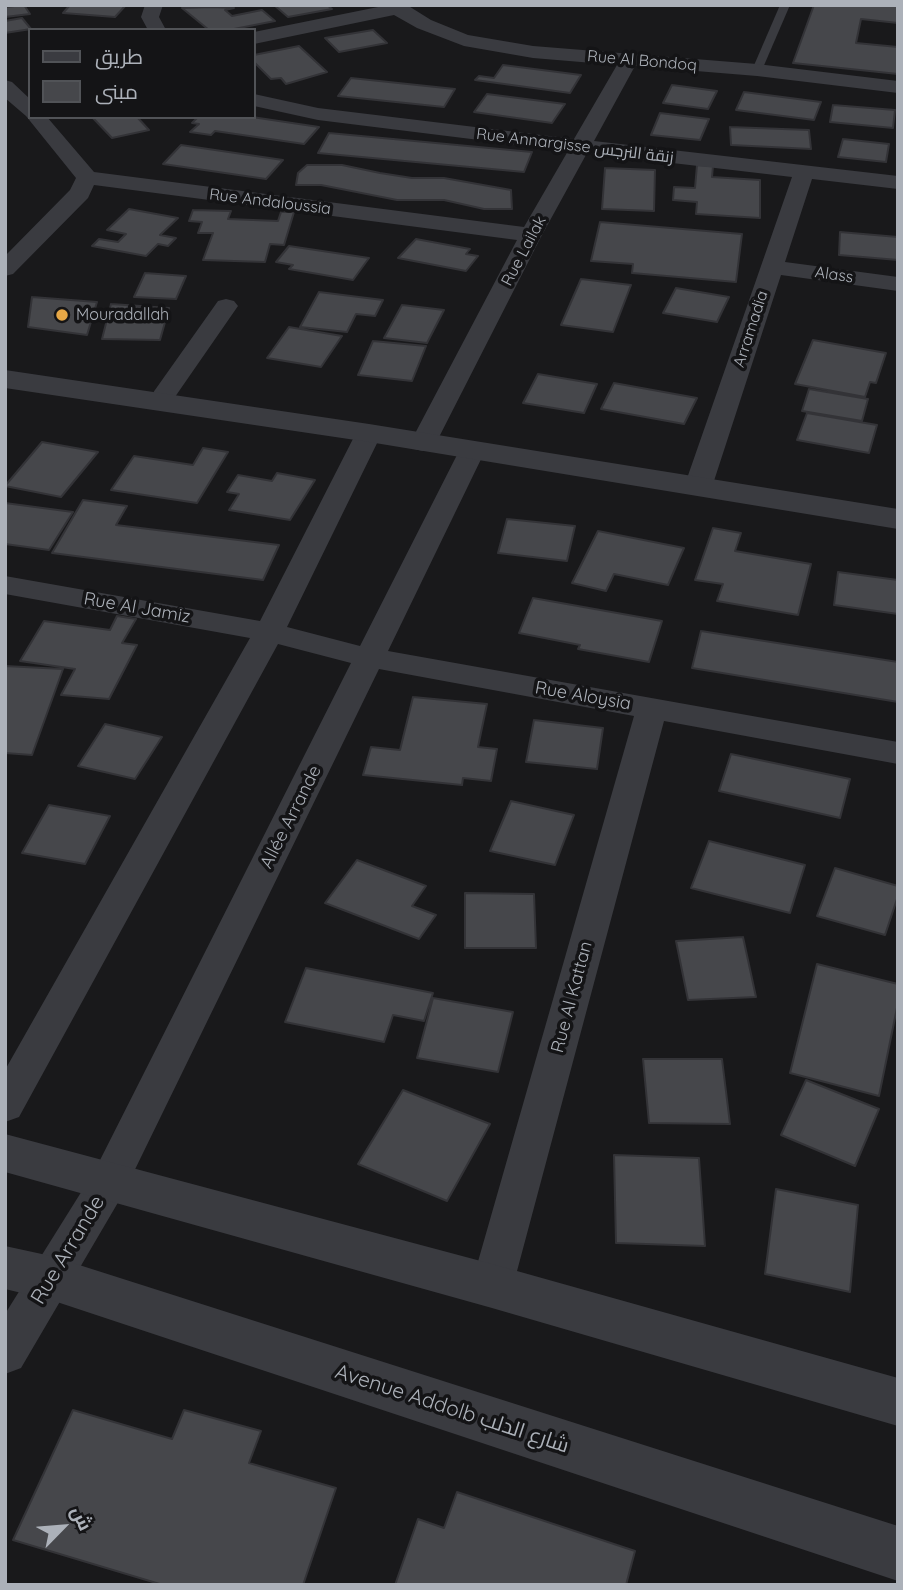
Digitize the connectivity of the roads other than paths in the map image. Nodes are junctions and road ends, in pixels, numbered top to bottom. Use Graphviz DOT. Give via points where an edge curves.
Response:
graph roads {
  1 [pos="155,5"];
  2 [pos="785,5"];
  3 [pos="398,7"];
  4 [pos="156,28"];
  5 [pos="256,38"];
  6 [pos="629,60"];
  7 [pos="757,70"];
  8 [pos="28,84"];
  9 [pos="898,87"];
  10 [pos="7,88"];
  11 [pos="256,100"];
  12 [pos="28,109"];
  13 [pos="38,119"];
  14 [pos="583,146"];
  15 [pos="804,172"];
  16 [pos="86,178"];
  17 [pos="898,183"];
  18 [pos="531,235"];
  19 [pos="771,267"];
  20 [pos="5,269"];
  21 [pos="898,284"];
  22 [pos="226,306"];
  23 [pos="5,379"];
  24 [pos="159,402"];
  25 [pos="369,433"];
  26 [pos="423,443"];
  27 [pos="472,451"];
  28 [pos="698,487"];
  29 [pos="898,519"];
  30 [pos="5,585"];
  31 [pos="269,632"];
  32 [pos="370,658"];
  33 [pos="652,708"];
  34 [pos="898,753"];
  35 [pos="5,1106"];
  36 [pos="5,1153"];
  37 [pos="109,1182"];
  38 [pos="28,1273"];
  39 [pos="492,1286"];
  40 [pos="5,1354"];
  41 [pos="898,1402"];
  42 [pos="898,1554"];
  1 -- 4 [label="street" via="150,17"];
  2 -- 7 [label="lane"];
  3 -- 5 [label="street"];
  3 -- 6 [label="street, Rue Al Bondoq" via="424,24 464,40 533,52"];
  6 -- 7 [label="street, Rue Al Bondoq"];
  6 -- 14 [label="street, Rue Lailak"];
  7 -- 9 [label="street, Rue Al Bondoq"];
  8 -- 10 [label="street"];
  10 -- 12 [label="street"];
  11 -- 14 [label="street, Rue Annargisse زنقة النرجس" via="318,114"];
  13 -- 16 [label="street"];
  14 -- 15 [label="street, Rue Annargisse زنقة النرجس"];
  14 -- 18 [label="street, Rue Lailak"];
  15 -- 17 [label="street, Rue Annargisse زنقة النرجس"];
  15 -- 19 [label="street, Arramadia"];
  16 -- 18 [label="street, Rue Andaloussia"];
  16 -- 20 [label="street" via="80,193"];
  18 -- 26 [label="street, Rue Lailak"];
  19 -- 21 [label="street, Alass"];
  19 -- 28 [label="street, Arramadia"];
  22 -- 24 [label="street"];
  23 -- 24 [label="street"];
  24 -- 25 [label="street"];
  25 -- 26 [label="street"];
  25 -- 31 [label="street"];
  26 -- 27 [label="street"];
  27 -- 28 [label="street"];
  27 -- 32 [label="street, Allée Arrande"];
  28 -- 29 [label="street"];
  30 -- 31 [label="street, Rue Al Jamiz"];
  31 -- 32 [label="street, Rue Aloysia"];
  31 -- 35 [label="street"];
  32 -- 33 [label="street, Rue Aloysia"];
  32 -- 37 [label="street, Allée Arrande"];
  33 -- 34 [label="street, Rue Aloysia"];
  33 -- 39 [label="street, Rue Al Kattan"];
  36 -- 37 [label="street"];
  37 -- 38 [label="street, Rue Arrande"];
  37 -- 39 [label="street"];
  38 -- 40 [label="street, Rue Arrande"];
  38 -- 42 [label="street, Avenue Addolb شارع الدلب"];
  39 -- 41 [label="street"];
}
